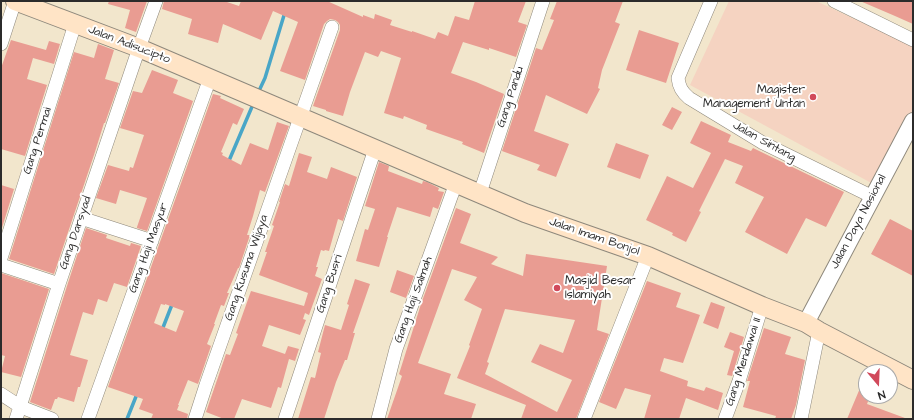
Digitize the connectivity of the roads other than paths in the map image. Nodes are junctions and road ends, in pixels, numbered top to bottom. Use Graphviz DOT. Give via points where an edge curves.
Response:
graph roads {
  1 [pos="15,1"];
  2 [pos="156,1"];
  3 [pos="543,1"];
  4 [pos="711,1"];
  5 [pos="834,1"];
  6 [pos="75,24"];
  7 [pos="332,27"];
  8 [pos="913,40"];
  9 [pos="1,44"];
  10 [pos="139,48"];
  11 [pos="210,78"];
  12 [pos="271,104"];
  13 [pos="300,117"];
  14 [pos="913,122"];
  15 [pos="375,149"];
  16 [pos="456,183"];
  17 [pos="480,193"];
  18 [pos="873,197"];
  19 [pos="81,218"];
  20 [pos="152,242"];
  21 [pos="648,256"];
  22 [pos="1,258"];
  23 [pos="1,265"];
  24 [pos="59,284"];
  25 [pos="762,306"];
  26 [pos="813,327"];
  27 [pos="913,380"];
  28 [pos="1,394"];
  29 [pos="19,413"];
  30 [pos="52,419"];
  31 [pos="88,419"];
  32 [pos="195,419"];
  33 [pos="285,419"];
  34 [pos="378,419"];
  35 [pos="584,419"];
  36 [pos="725,419"];
  37 [pos="801,419"];
  1 -- 6 [label="main road, Jalan Adisucipto"];
  1 -- 9 [label="street"];
  2 -- 10 [label="street, Gang Darsyad"];
  3 -- 17 [label="street, Gang Pandu"];
  4 -- 18 [label="street, Jalan Sintang" via="678,78 684,94 763,143"];
  5 -- 8 [label="street"];
  6 -- 10 [label="main road, Jalan Adisucipto"];
  6 -- 22 [label="street, Gang Permai"];
  7 -- 13 [label="street, Gang Kusuma Wijaya"];
  10 -- 11 [label="main road, Jalan Adisucipto"];
  10 -- 19 [label="street, Gang Darsyad"];
  11 -- 12 [label="main road, Jalan Adisucipto"];
  11 -- 20 [label="street, Gang Haji Masyur"];
  12 -- 13 [label="main road, Jalan Imam Bonjol"];
  13 -- 15 [label="main road, Jalan Imam Bonjol"];
  13 -- 32 [label="street, Gang Kusuma Wijaya"];
  14 -- 18 [label="street, Jalan Daya Nasional"];
  15 -- 16 [label="main road, Jalan Imam Bonjol"];
  15 -- 33 [label="street, Gang Busri"];
  16 -- 17 [label="main road, Jalan Imam Bonjol"];
  16 -- 34 [label="street, Gang Haji Salmah" via="396,350"];
  17 -- 21 [label="main road, Jalan Imam Bonjol" via="525,213"];
  18 -- 26 [label="street, Jalan Daya Nasional" via="843,252"];
  19 -- 20 [label="street"];
  19 -- 24 [label="street, Gang Darsyad"];
  20 -- 31 [label="street, Gang Haji Masyur"];
  21 -- 25 [label="main road, Jalan Imam Bonjol"];
  21 -- 35 [label="street"];
  23 -- 24 [label="street"];
  24 -- 29 [label="street, Gang Darsyad"];
  25 -- 26 [label="main road, Jalan Imam Bonjol"];
  25 -- 36 [label="street, Gang Mendawai II"];
  26 -- 27 [label="main road, Jalan Imam Bonjol"];
  26 -- 37 [label="street"];
  28 -- 29 [label="street"];
  29 -- 30 [label="street"];
}
